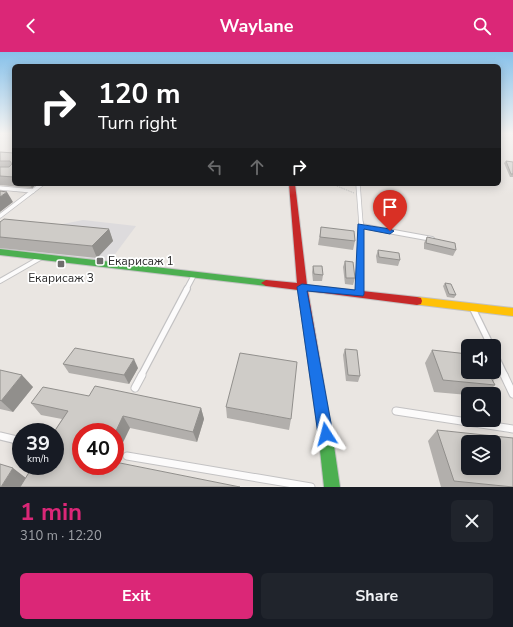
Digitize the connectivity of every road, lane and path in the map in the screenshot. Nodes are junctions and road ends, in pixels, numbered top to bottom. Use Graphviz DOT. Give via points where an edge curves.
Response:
graph roads {
  1 [pos="39,186"];
  2 [pos="292,186"];
  3 [pos="337,186"];
  4 [pos="358,186"];
  5 [pos="0,188"];
  6 [pos="33,191"];
  7 [pos="359,195"];
  8 [pos="0,216"];
  9 [pos="361,226"];
  10 [pos="434,239"];
  11 [pos="0,252"];
  12 [pos="42,257"];
  13 [pos="194,275"];
  14 [pos="0,281"];
  15 [pos="302,287"];
  16 [pos="360,294"];
  17 [pos="472,307"];
  18 [pos="513,312"];
  19 [pos="487,339"];
  20 [pos="501,369"];
  21 [pos="135,388"];
  22 [pos="513,394"];
  23 [pos="396,411"];
  24 [pos="513,429"];
  25 [pos="0,436"];
  26 [pos="12,439"];
  27 [pos="127,456"];
  28 [pos="311,487"];
  29 [pos="332,487"];
  1 -- 6 [label="lane"];
  2 -- 15 [label="street"];
  3 -- 7 [label="path"];
  4 -- 7 [label="lane"];
  5 -- 6 [label="lane"];
  6 -- 8 [label="lane"];
  7 -- 9 [label="lane"];
  9 -- 10 [label="lane"];
  9 -- 16 [label="lane"];
  11 -- 12 [label="street"];
  12 -- 13 [label="street"];
  12 -- 14 [label="lane"];
  13 -- 15 [label="street"];
  13 -- 21 [label="lane"];
  15 -- 16 [label="street"];
  15 -- 29 [label="street"];
  16 -- 17 [label="street"];
  17 -- 18 [label="street"];
  17 -- 19 [label="lane"];
  20 -- 22 [label="lane"];
  23 -- 24 [label="lane"];
  25 -- 26 [label="lane"];
  27 -- 28 [label="lane"];
}
